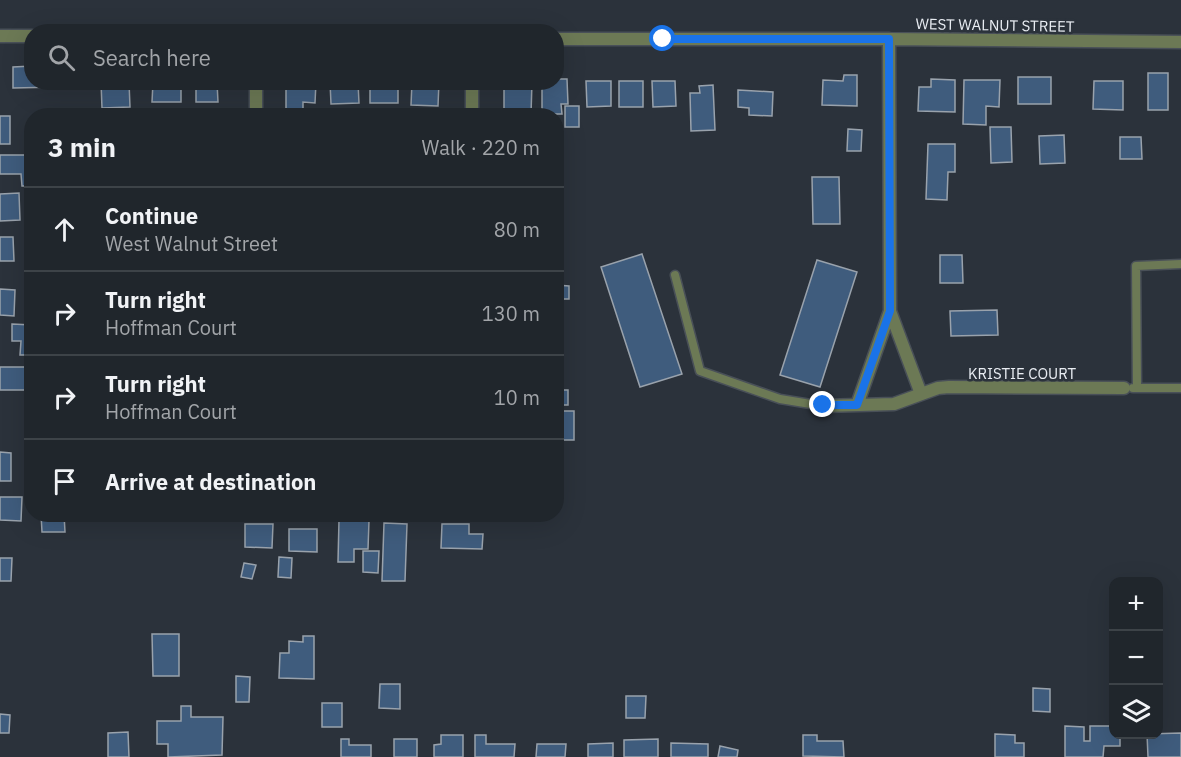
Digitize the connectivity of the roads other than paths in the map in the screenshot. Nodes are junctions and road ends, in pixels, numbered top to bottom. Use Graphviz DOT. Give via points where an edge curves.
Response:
graph roads {
  1 [pos="0,36"];
  2 [pos="24,36"];
  3 [pos="564,39"];
  4 [pos="889,39"];
  5 [pos="1181,42"];
  6 [pos="256,90"];
  7 [pos="472,90"];
  8 [pos="256,108"];
  9 [pos="472,108"];
  10 [pos="1181,264"];
  11 [pos="675,275"];
  12 [pos="890,311"];
  13 [pos="1124,388"];
  14 [pos="1137,388"];
  15 [pos="1181,388"];
  16 [pos="921,394"];
  17 [pos="823,405"];
  18 [pos="857,405"];
  1 -- 2 [label="street"];
  3 -- 4 [label="street, WEST WALNUT STREET"];
  4 -- 5 [label="street, WEST WALNUT STREET"];
  4 -- 12 [label="street"];
  6 -- 8 [label="street"];
  7 -- 9 [label="street"];
  10 -- 14 [label="lane" via="1136,266"];
  11 -- 17 [label="lane" via="700,371 780,399"];
  12 -- 16 [label="street"];
  12 -- 18 [label="street"];
  13 -- 14 [label="lane"];
  13 -- 16 [label="street, KRISTIE COURT" via="950,387"];
  14 -- 15 [label="lane"];
  16 -- 18 [label="street, KRISTIE COURT" via="894,404"];
  17 -- 18 [label="street, KRISTIE COURT"];
}
